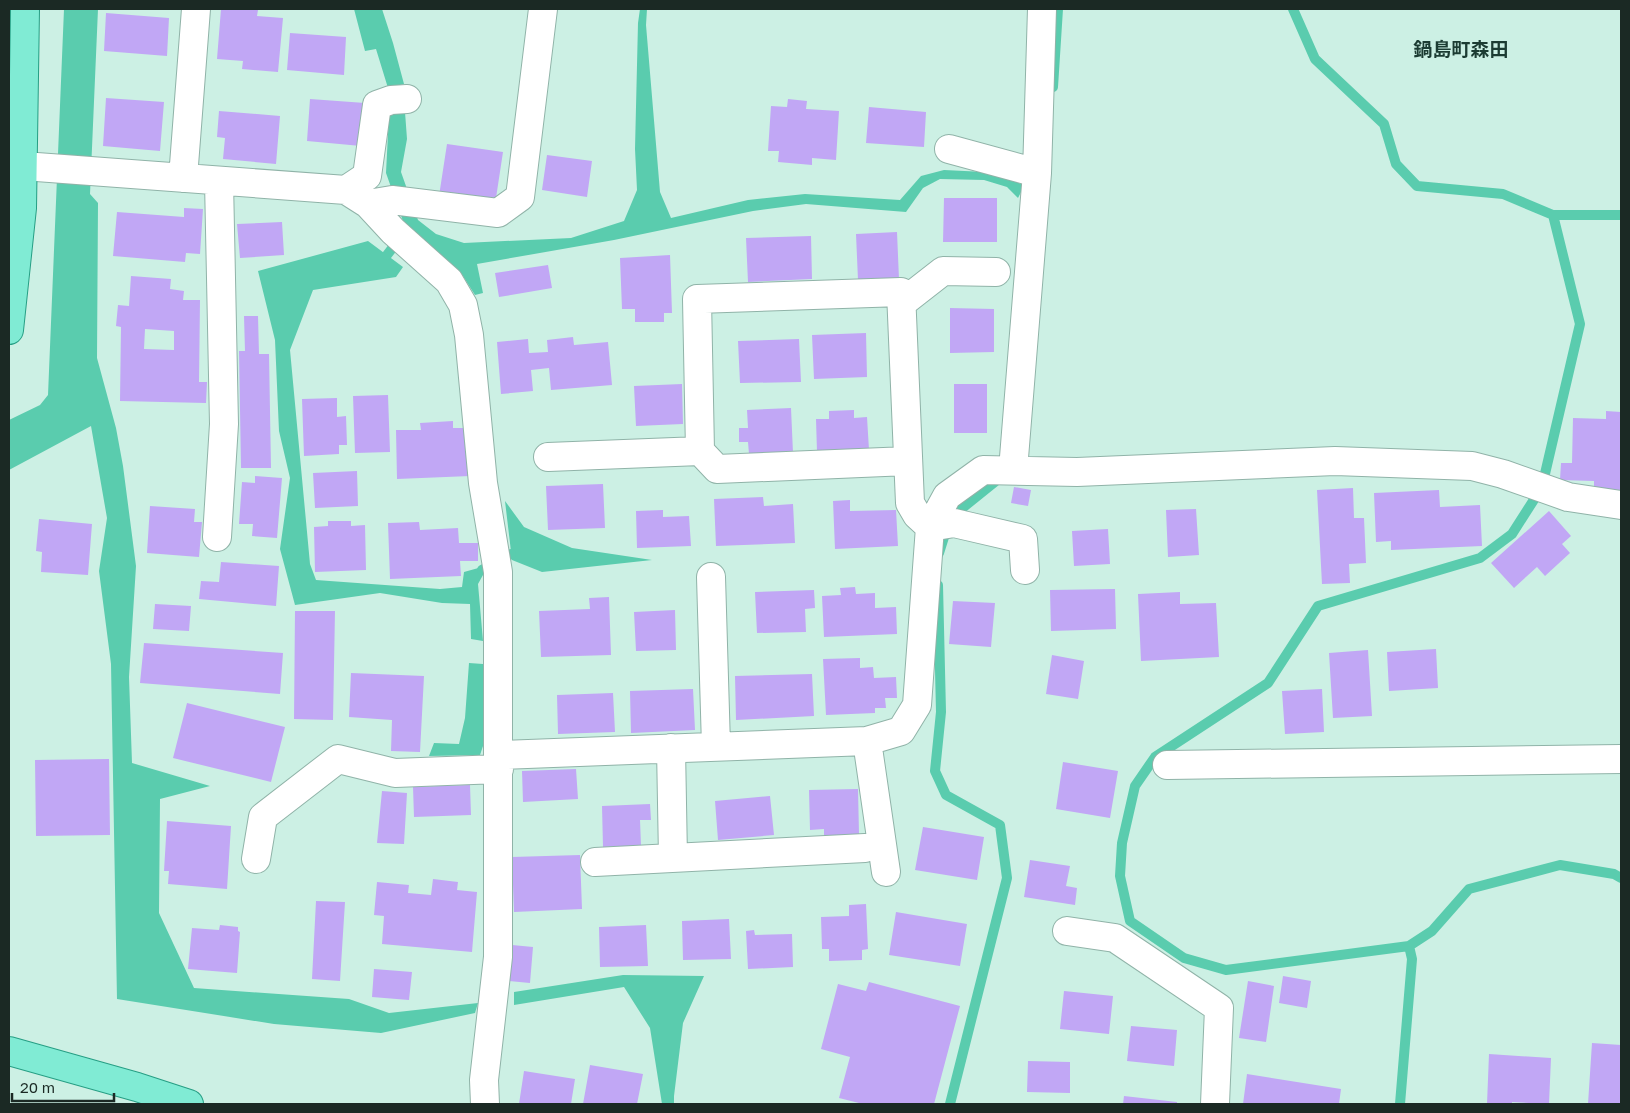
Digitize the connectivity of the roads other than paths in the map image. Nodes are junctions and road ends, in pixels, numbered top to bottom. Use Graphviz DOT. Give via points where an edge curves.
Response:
graph roads {
  1 [pos="25,9"];
  2 [pos="196,9"];
  3 [pos="542,9"];
  4 [pos="1042,9"];
  5 [pos="399,99"];
  6 [pos="949,149"];
  7 [pos="23,166"];
  8 [pos="183,178"];
  9 [pos="220,181"];
  10 [pos="1036,186"];
  11 [pos="346,190"];
  12 [pos="392,202"];
  13 [pos="15,208"];
  14 [pos="996,272"];
  15 [pos="902,303"];
  16 [pos="9,330"];
  17 [pos="700,451"];
  18 [pos="548,457"];
  19 [pos="908,461"];
  20 [pos="1013,470"];
  21 [pos="1621,504"];
  22 [pos="942,525"];
  23 [pos="216,538"];
  24 [pos="1025,570"];
  25 [pos="711,577"];
  26 [pos="867,741"];
  27 [pos="716,746"];
  28 [pos="670,748"];
  29 [pos="1621,759"];
  30 [pos="499,762"];
  31 [pos="1167,766"];
  32 [pos="865,848"];
  33 [pos="673,858"];
  34 [pos="256,859"];
  35 [pos="595,862"];
  36 [pos="886,872"];
  37 [pos="1067,931"];
  38 [pos="9,1051"];
  39 [pos="190,1104"];
  40 [pos="484,1104"];
  41 [pos="1215,1104"];
  1 -- 7 [label="main road"];
  2 -- 8 [label="street"];
  3 -- 12 [label="street" via="520,197 498,213"];
  4 -- 10 [label="street"];
  5 -- 11 [label="street" via="377,105 367,176"];
  6 -- 10 [label="street"];
  7 -- 8 [label="street"];
  7 -- 13 [label="main road"];
  8 -- 9 [label="street"];
  9 -- 11 [label="street"];
  9 -- 23 [label="street" via="224,424"];
  10 -- 20 [label="street"];
  11 -- 12 [label="street"];
  12 -- 30 [label="street" via="400,238 449,282 462,305 469,335 483,483 496,563"];
  13 -- 16 [label="main road"];
  14 -- 15 [label="street" via="943,271"];
  15 -- 17 [label="street" via="901,292 697,299"];
  15 -- 19 [label="street"];
  17 -- 18 [label="street"];
  17 -- 19 [label="street" via="717,469"];
  19 -- 22 [label="street" via="910,503 917,515"];
  20 -- 21 [label="street" via="1076,472 1335,461 1472,466 1568,497"];
  20 -- 22 [label="street" via="983,470 947,496"];
  22 -- 24 [label="street" via="1023,539"];
  22 -- 26 [label="street" via="917,705 901,731"];
  25 -- 27 [label="street"];
  26 -- 27 [label="street"];
  26 -- 36 [label="street"];
  27 -- 28 [label="street"];
  28 -- 30 [label="street"];
  28 -- 33 [label="street"];
  29 -- 31 [label="street"];
  30 -- 34 [label="street" via="396,773 338,759 263,817"];
  30 -- 40 [label="street" via="498,956"];
  32 -- 33 [label="street"];
  33 -- 35 [label="street"];
  37 -- 41 [label="street" via="1115,938 1219,1008"];
  38 -- 39 [label="main road"];
}
